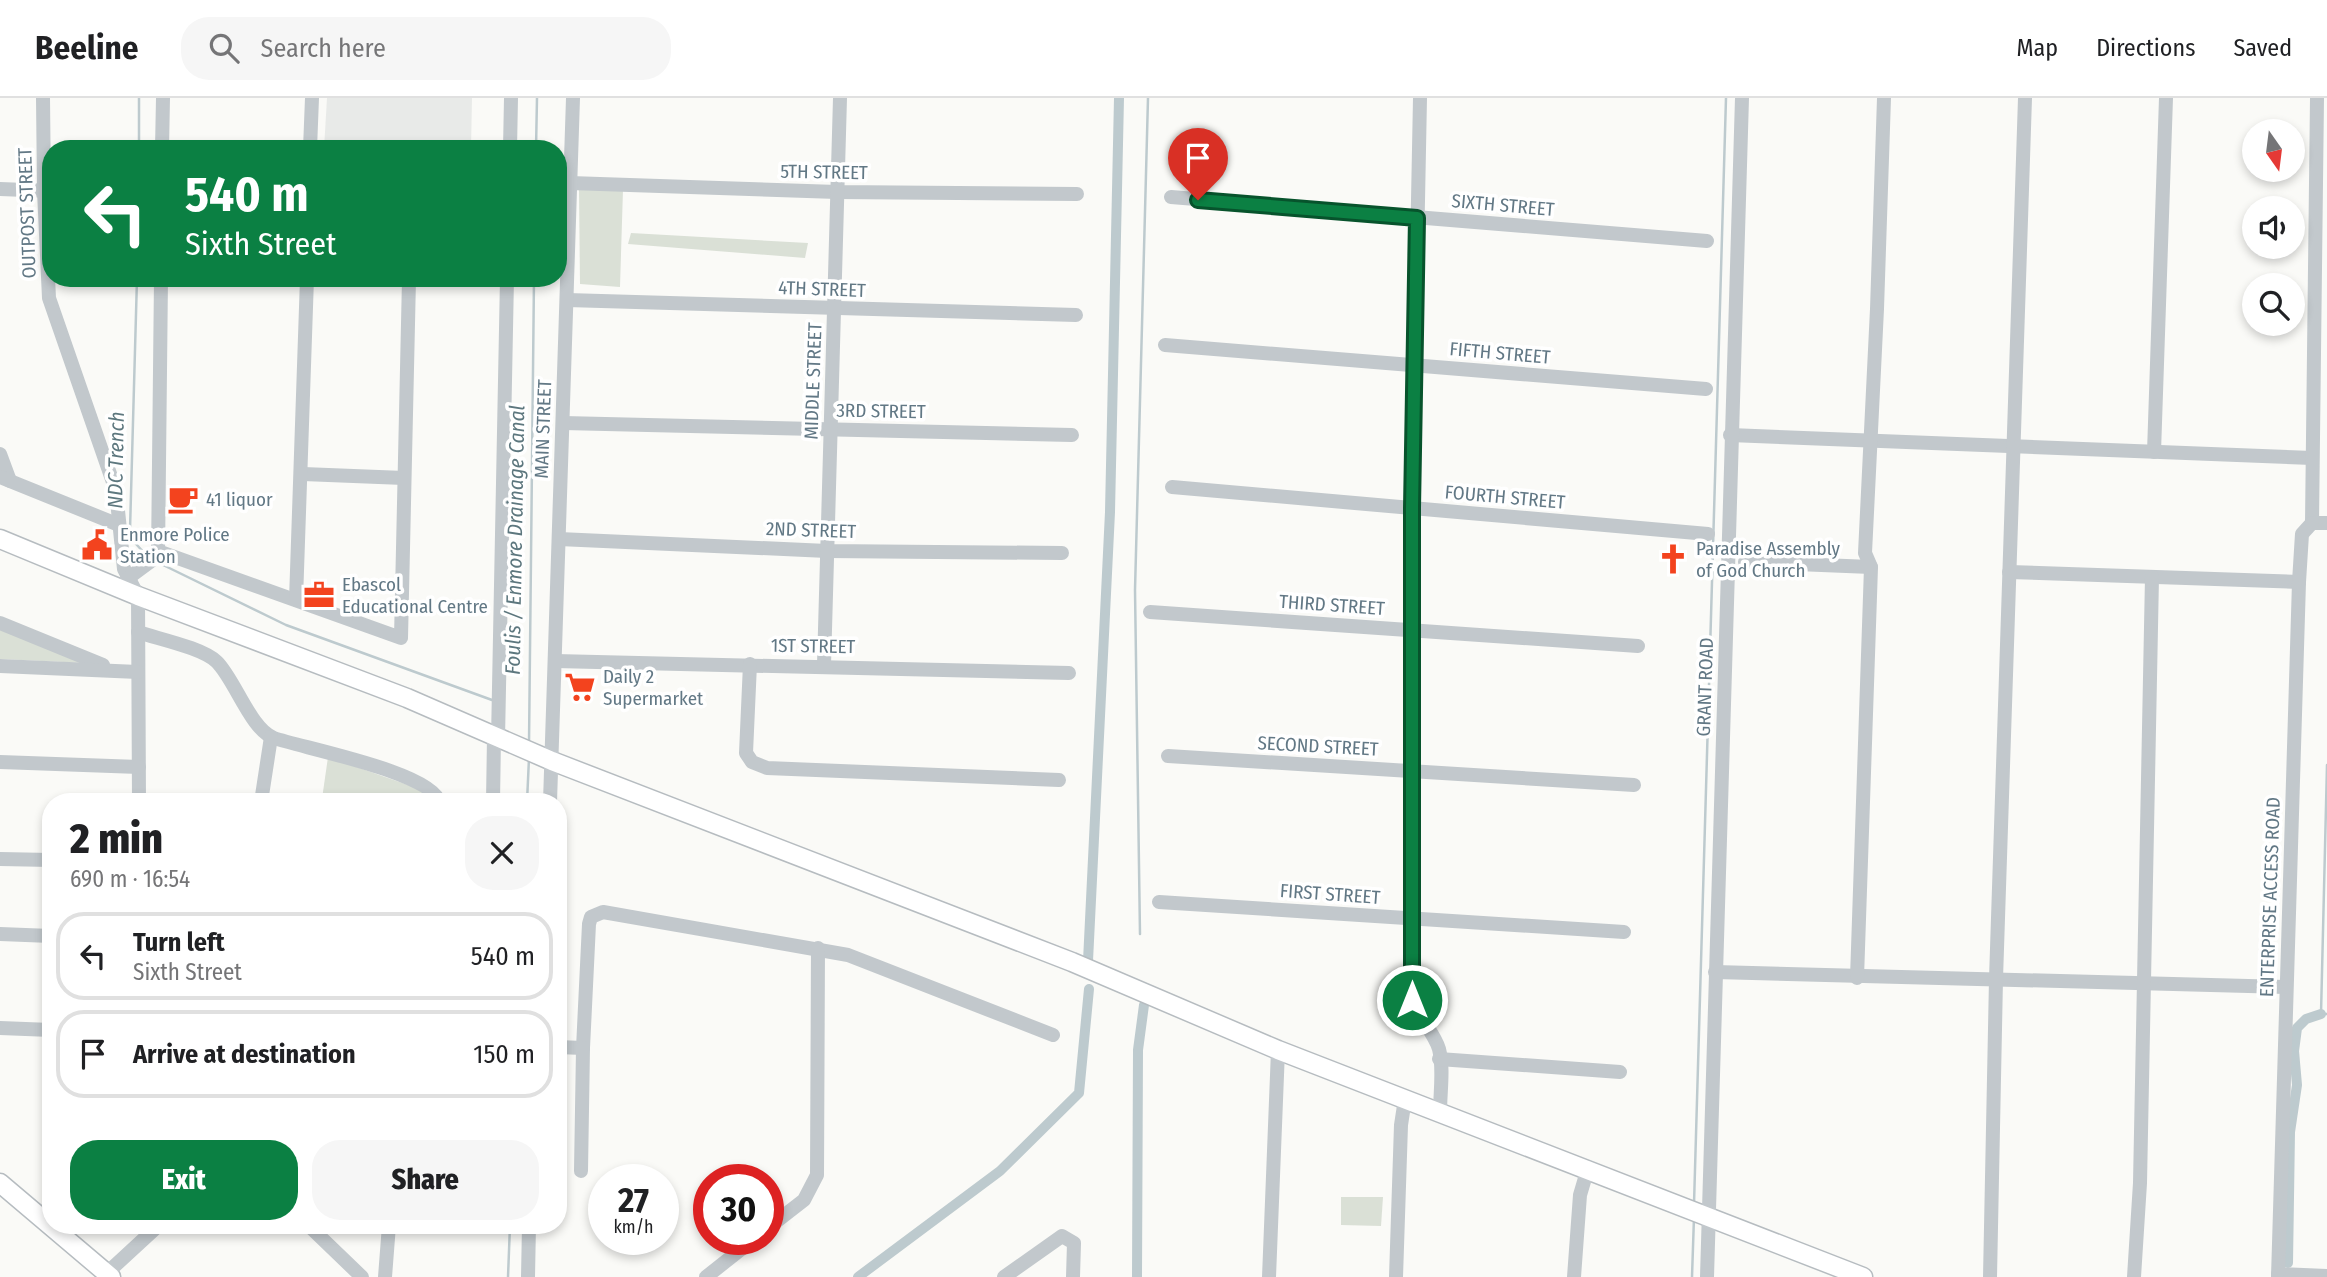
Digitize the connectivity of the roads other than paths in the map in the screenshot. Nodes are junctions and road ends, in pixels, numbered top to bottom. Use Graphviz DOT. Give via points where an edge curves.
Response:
graph roads {
  1 [pos="43,98"];
  2 [pos="163,98"];
  3 [pos="312,98"];
  4 [pos="511,98"];
  5 [pos="573,98"];
  6 [pos="840,98"];
  7 [pos="1420,98"];
  8 [pos="1742,98"];
  9 [pos="1884,98"];
  10 [pos="2025,98"];
  11 [pos="2166,98"];
  12 [pos="2317,98"];
  13 [pos="45,140"];
  14 [pos="162,140"];
  15 [pos="310,140"];
  16 [pos="510,140"];
  17 [pos="570,183"];
  18 [pos="0,189"];
  19 [pos="42,191"];
  20 [pos="837,192"];
  21 [pos="1077,194"];
  22 [pos="1171,197"];
  23 [pos="1417,218"];
  24 [pos="1707,242"];
  25 [pos="49,287"];
  26 [pos="161,287"];
  27 [pos="307,287"];
  28 [pos="409,287"];
  29 [pos="507,287"];
  30 [pos="567,300"];
  31 [pos="834,309"];
  32 [pos="1076,315"];
  33 [pos="1164,345"];
  34 [pos="1415,366"];
  35 [pos="1706,390"];
  36 [pos="563,423"];
  37 [pos="831,430"];
  38 [pos="1072,435"];
  39 [pos="1730,435"];
  40 [pos="1871,440"];
  41 [pos="2015,445"];
  42 [pos="2154,452"];
  43 [pos="0,454"];
  44 [pos="2312,458"];
  45 [pos="303,474"];
  46 [pos="404,478"];
  47 [pos="5,479"];
  48 [pos="1172,487"];
  49 [pos="1412,508"];
  50 [pos="2312,523"];
  51 [pos="2327,523"];
  52 [pos="119,525"];
  53 [pos="1709,534"];
  54 [pos="0,539"];
  55 [pos="559,539"];
  56 [pos="827,551"];
  57 [pos="158,553"];
  58 [pos="1062,553"];
  59 [pos="1745,562"];
  60 [pos="1871,567"];
  61 [pos="2009,572"];
  62 [pos="2152,577"];
  63 [pos="127,579"];
  64 [pos="2300,582"];
  65 [pos="138,596"];
  66 [pos="296,600"];
  67 [pos="1150,612"];
  68 [pos="0,623"];
  69 [pos="1412,630"];
  70 [pos="138,632"];
  71 [pos="1638,646"];
  72 [pos="555,662"];
  73 [pos="750,664"];
  74 [pos="824,665"];
  75 [pos="0,666"];
  76 [pos="114,670"];
  77 [pos="138,672"];
  78 [pos="1069,673"];
  79 [pos="271,737"];
  80 [pos="496,738"];
  81 [pos="545,757"];
  82 [pos="1168,757"];
  83 [pos="0,762"];
  84 [pos="139,768"];
  85 [pos="1412,771"];
  86 [pos="1059,780"];
  87 [pos="1634,785"];
  88 [pos="139,793"];
  89 [pos="262,793"];
  90 [pos="433,793"];
  91 [pos="493,793"];
  92 [pos="549,793"];
  93 [pos="0,859"];
  94 [pos="42,860"];
  95 [pos="1159,902"];
  96 [pos="1412,918"];
  97 [pos="1625,932"];
  98 [pos="0,934"];
  99 [pos="42,936"];
  100 [pos="818,948"];
  101 [pos="1715,972"];
  102 [pos="1857,978"];
  103 [pos="1996,978"];
  104 [pos="2142,983"];
  105 [pos="2286,987"];
  106 [pos="0,1028"];
  107 [pos="42,1030"];
  108 [pos="1053,1035"];
  109 [pos="567,1047"];
  110 [pos="583,1048"];
  111 [pos="1278,1050"];
  112 [pos="1439,1059"];
  113 [pos="1620,1072"];
  114 [pos="1406,1109"];
  115 [pos="1440,1112"];
  116 [pos="581,1171"];
  117 [pos="1586,1173"];
  118 [pos="0,1183"];
  119 [pos="784,1216"];
  120 [pos="1709,1216"];
  121 [pos="42,1218"];
  122 [pos="60,1234"];
  123 [pos="150,1234"];
  124 [pos="318,1234"];
  125 [pos="388,1234"];
  126 [pos="529,1234"];
  127 [pos="734,1255"];
  128 [pos="109,1275"];
  129 [pos="2278,1275"];
  130 [pos="1855,1276"];
  131 [pos="2327,1276"];
  132 [pos="362,1277"];
  133 [pos="385,1277"];
  134 [pos="528,1277"];
  135 [pos="706,1277"];
  136 [pos="1004,1277"];
  137 [pos="1073,1277"];
  138 [pos="1269,1277"];
  139 [pos="1396,1277"];
  140 [pos="1574,1277"];
  141 [pos="1707,1277"];
  142 [pos="1990,1277"];
  143 [pos="2134,1277"];
  1 -- 13 [label="street, OUTPOST STREET"];
  2 -- 14 [label="street"];
  3 -- 15 [label="street"];
  4 -- 16 [label="street"];
  5 -- 17 [label="street, MAIN STREET"];
  6 -- 20 [label="street, MIDDLE STREET"];
  7 -- 23 [label="street"];
  8 -- 39 [label="street, GRANT ROAD"];
  9 -- 40 [label="street"];
  10 -- 41 [label="street"];
  11 -- 42 [label="street"];
  12 -- 44 [label="street, ENTERPRISE ACCESS ROAD"];
  17 -- 20 [label="street, 5TH STREET"];
  17 -- 30 [label="street, MAIN STREET"];
  18 -- 19 [label="street"];
  20 -- 21 [label="street, 5TH STREET"];
  20 -- 31 [label="street, MIDDLE STREET"];
  22 -- 23 [label="street, SIXTH STREET"];
  23 -- 24 [label="street, SIXTH STREET"];
  23 -- 34 [label="street"];
  25 -- 52 [label="street, OUTPOST STREET" via="116,491"];
  26 -- 57 [label="street"];
  27 -- 45 [label="street"];
  28 -- 46 [label="street"];
  29 -- 80 [label="street"];
  30 -- 31 [label="street, 4TH STREET"];
  30 -- 36 [label="street, MAIN STREET"];
  31 -- 32 [label="street, 4TH STREET"];
  31 -- 37 [label="street, MIDDLE STREET"];
  33 -- 34 [label="street, FIFTH STREET"];
  34 -- 35 [label="street, FIFTH STREET"];
  34 -- 49 [label="street"];
  36 -- 37 [label="street, 3RD STREET"];
  36 -- 55 [label="street, MAIN STREET"];
  37 -- 38 [label="street, 3RD STREET"];
  37 -- 56 [label="street, MIDDLE STREET"];
  39 -- 40 [label="street"];
  39 -- 101 [label="street, GRANT ROAD"];
  40 -- 41 [label="street"];
  40 -- 60 [label="street" via="1865,553"];
  41 -- 42 [label="street"];
  41 -- 61 [label="street"];
  42 -- 44 [label="street"];
  43 -- 47 [label="street"];
  44 -- 50 [label="street, ENTERPRISE ACCESS ROAD"];
  45 -- 46 [label="street"];
  45 -- 66 [label="street"];
  46 -- 66 [label="street" via="401,638"];
  47 -- 52 [label="street"];
  48 -- 49 [label="street, FOURTH STREET"];
  49 -- 53 [label="street, FOURTH STREET"];
  49 -- 69 [label="street"];
  50 -- 51 [label="street"];
  50 -- 64 [label="street, ENTERPRISE ACCESS ROAD" via="2302,534"];
  52 -- 63 [label="street, OUTPOST STREET"];
  54 -- 65 [label="main road"];
  55 -- 56 [label="street, 2ND STREET"];
  55 -- 72 [label="street, MAIN STREET"];
  56 -- 58 [label="street, 2ND STREET"];
  56 -- 74 [label="street, MIDDLE STREET"];
  57 -- 63 [label="street"];
  57 -- 66 [label="street"];
  59 -- 60 [label="street"];
  60 -- 102 [label="street"];
  61 -- 62 [label="street"];
  61 -- 103 [label="street"];
  62 -- 64 [label="street"];
  62 -- 104 [label="street"];
  63 -- 65 [label="street"];
  64 -- 105 [label="street, ENTERPRISE ACCESS ROAD"];
  65 -- 70 [label="street"];
  65 -- 80 [label="main road" via="407,698"];
  67 -- 69 [label="street, THIRD STREET"];
  68 -- 76 [label="street"];
  69 -- 71 [label="street, THIRD STREET"];
  69 -- 85 [label="street"];
  70 -- 77 [label="street"];
  70 -- 79 [label="street" via="210,656"];
  72 -- 73 [label="street, 1ST STREET"];
  72 -- 81 [label="street, MAIN STREET"];
  73 -- 74 [label="street, 1ST STREET"];
  73 -- 86 [label="street" via="746,752 752,762 767,768"];
  74 -- 78 [label="street, 1ST STREET"];
  75 -- 76 [label="street"];
  76 -- 77 [label="street"];
  77 -- 84 [label="street"];
  79 -- 89 [label="street"];
  79 -- 90 [label="street" via="339,754"];
  80 -- 81 [label="main road"];
  80 -- 91 [label="street"];
  81 -- 92 [label="street, MAIN STREET"];
  81 -- 111 [label="main road" via="1106,976"];
  82 -- 85 [label="street, SECOND STREET"];
  83 -- 84 [label="street"];
  84 -- 88 [label="street"];
  85 -- 87 [label="street, SECOND STREET"];
  85 -- 96 [label="street"];
  93 -- 94 [label="street"];
  95 -- 96 [label="street, FIRST STREET"];
  96 -- 97 [label="street, FIRST STREET"];
  96 -- 112 [label="street" via="1412,1000 1431,1033"];
  98 -- 99 [label="street"];
  100 -- 108 [label="street" via="848,955"];
  100 -- 110 [label="street" via="603,912 591,917"];
  100 -- 119 [label="street" via="817,1175 804,1200"];
  101 -- 102 [label="street"];
  101 -- 120 [label="street, GRANT ROAD"];
  102 -- 103 [label="street"];
  103 -- 104 [label="street"];
  103 -- 142 [label="street"];
  104 -- 105 [label="street"];
  104 -- 143 [label="street"];
  105 -- 129 [label="street, ENTERPRISE ACCESS ROAD"];
  106 -- 107 [label="street"];
  109 -- 110 [label="street"];
  110 -- 116 [label="street"];
  111 -- 114 [label="main road"];
  111 -- 138 [label="street"];
  112 -- 113 [label="street"];
  112 -- 115 [label="street"];
  114 -- 115 [label="main road"];
  114 -- 139 [label="street"];
  115 -- 117 [label="main road"];
  117 -- 120 [label="main road"];
  117 -- 140 [label="street"];
  118 -- 121 [label="main road"];
  120 -- 130 [label="main road"];
  120 -- 141 [label="street, GRANT ROAD"];
  122 -- 128 [label="main road"];
  123 -- 128 [label="street"];
  124 -- 132 [label="street"];
  125 -- 133 [label="street"];
  126 -- 134 [label="street"];
  127 -- 135 [label="street"];
  129 -- 131 [label="street"];
  136 -- 137 [label="street" via="1062,1237 1074,1242"];
}
